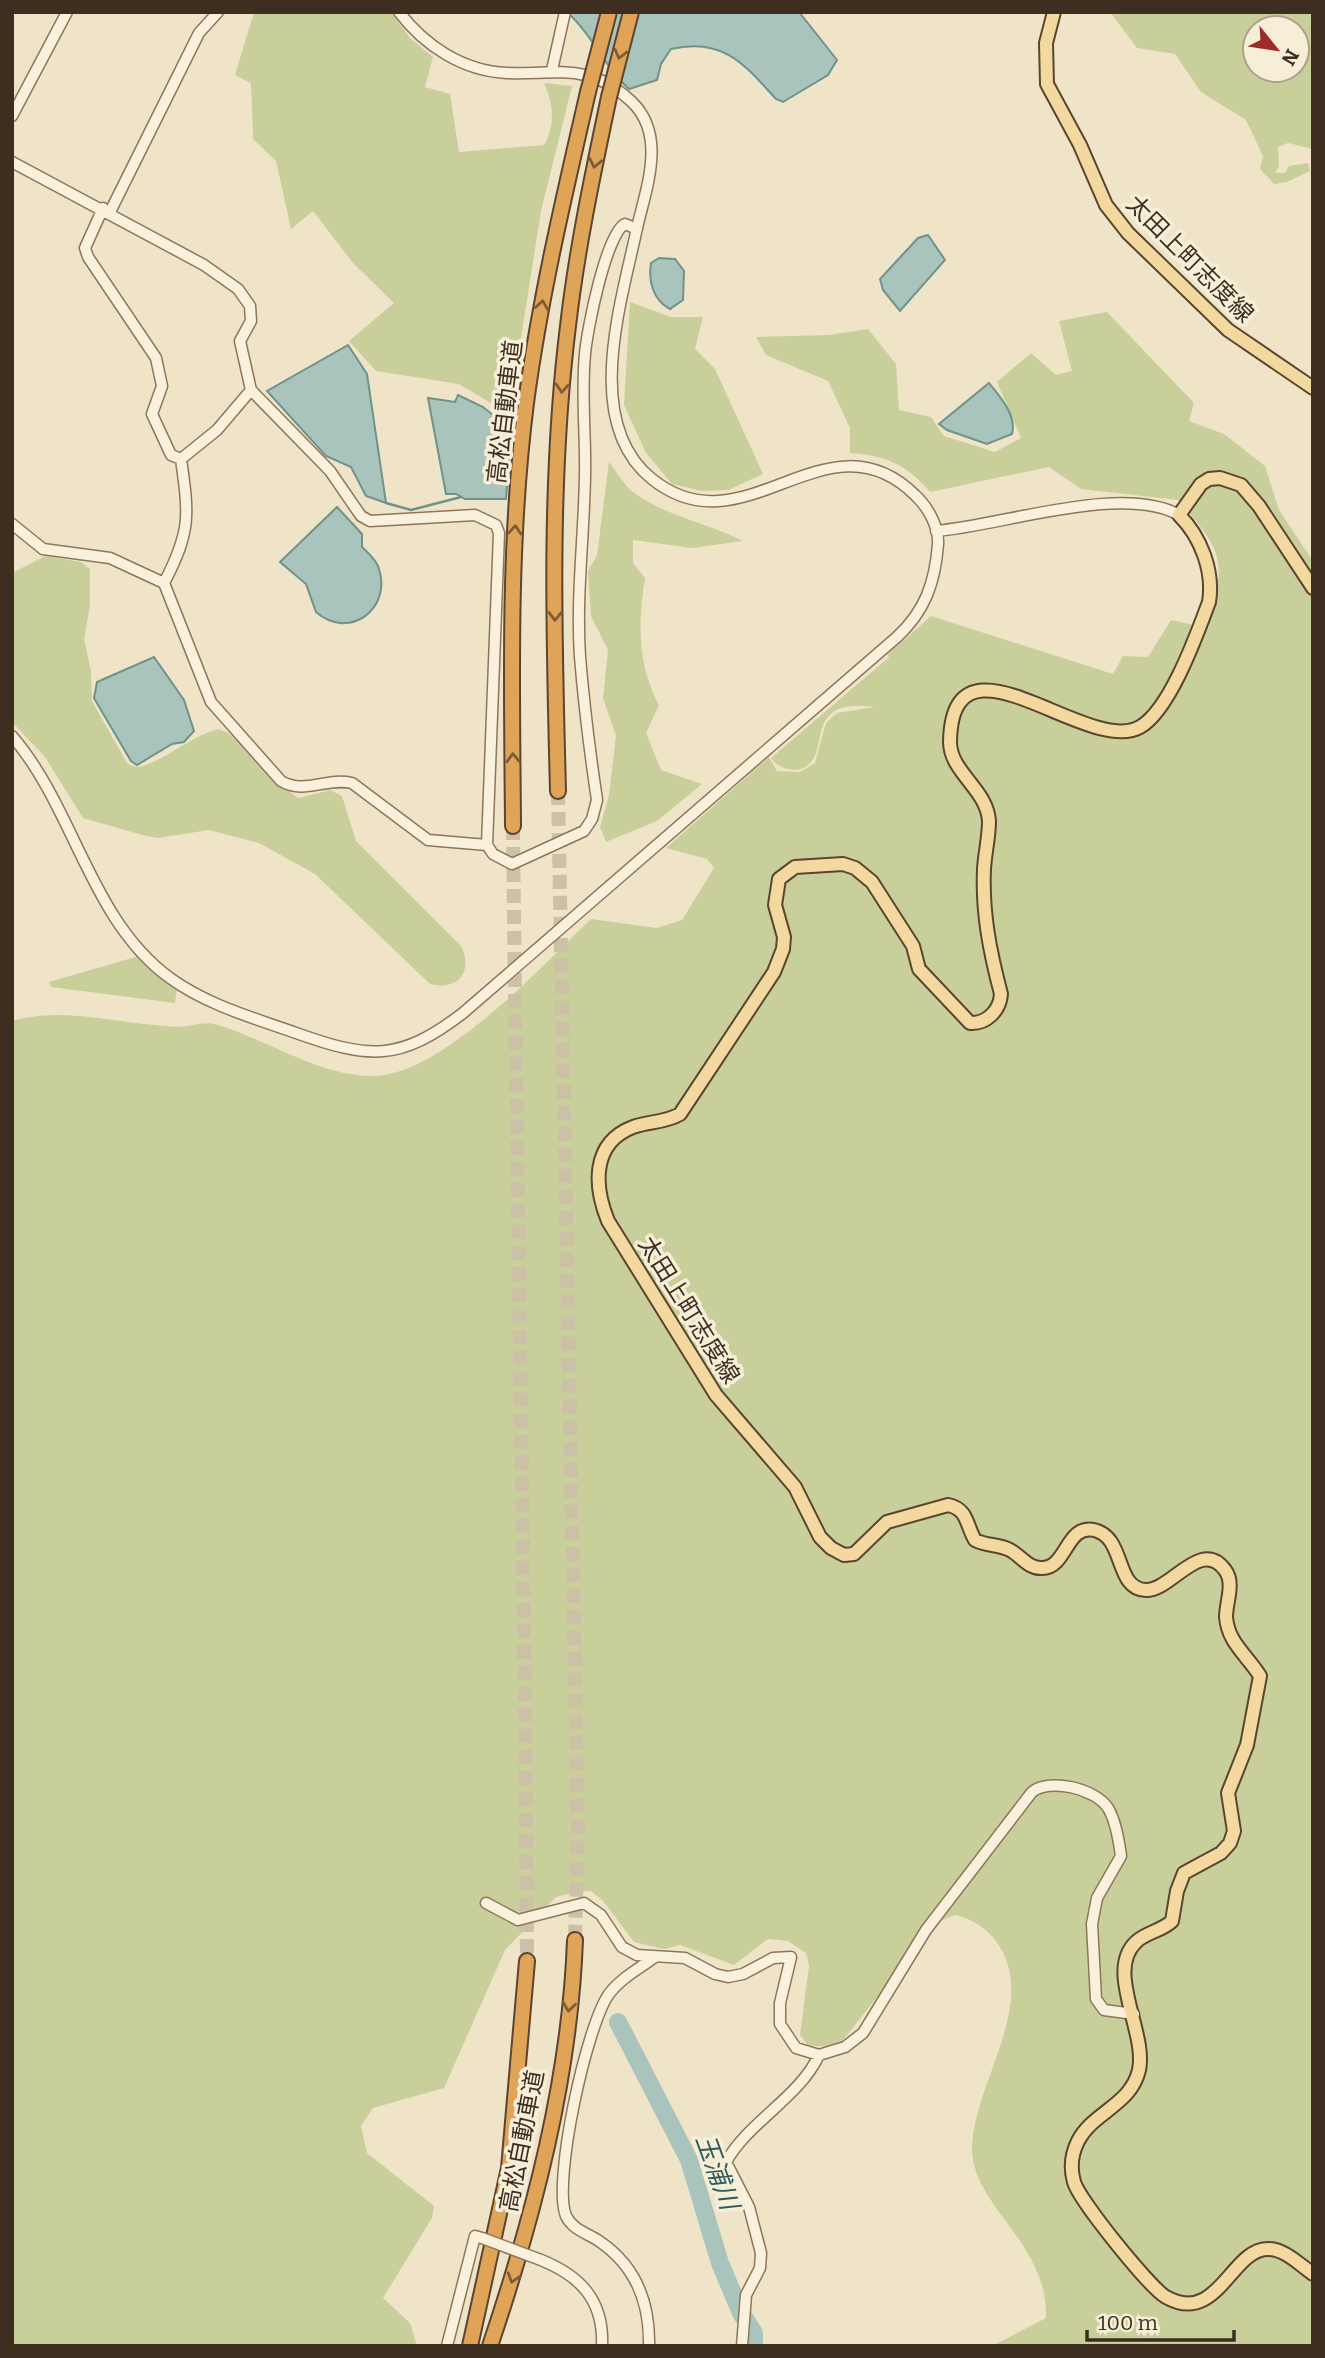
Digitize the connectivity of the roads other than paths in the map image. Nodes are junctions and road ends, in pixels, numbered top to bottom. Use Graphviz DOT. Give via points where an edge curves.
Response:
graph roads {
  1 [pos="67,12"];
  2 [pos="218,12"];
  3 [pos="399,12"];
  4 [pos="565,12"];
  5 [pos="609,12"];
  6 [pos="631,12"];
  7 [pos="1054,12"];
  8 [pos="552,70"];
  9 [pos="12,116"];
  10 [pos="12,162"];
  11 [pos="107,210"];
  12 [pos="637,229"];
  13 [pos="1313,388"];
  14 [pos="251,390"];
  15 [pos="181,459"];
  16 [pos="1179,515"];
  17 [pos="12,524"];
  18 [pos="936,531"];
  19 [pos="164,583"];
  20 [pos="1313,588"];
  21 [pos="12,736"];
  22 [pos="558,791"];
  23 [pos="513,826"];
  24 [pos="487,845"];
  25 [pos="486,1903"];
  26 [pos="575,1940"];
  27 [pos="655,1957"];
  28 [pos="527,1961"];
  29 [pos="1134,2014"];
  30 [pos="819,2054"];
  31 [pos="1313,2274"];
  32 [pos="447,2346"];
  33 [pos="470,2346"];
  34 [pos="490,2346"];
  35 [pos="603,2346"];
  36 [pos="649,2346"];
  37 [pos="742,2346"];
  1 -- 9 [label="street"];
  2 -- 11 [label="street" via="199,33"];
  3 -- 8 [label="street" via="423,39 468,65 506,73"];
  4 -- 8 [label="street"];
  23 -- 5 [label="highway, 高松自動車道, one-way, bridge" via="512,600 525,418 546,277"];
  6 -- 22 [label="highway, one-way, bridge" via="583,220 568,327 560,417 555,650"];
  7 -- 13 [label="main road, 太田上町志度線" via="1046,43 1047,84 1110,211 1228,330"];
  8 -- 12 [label="street" via="596,79 633,103 645,122 652,163"];
  10 -- 11 [label="street"];
  11 -- 14 [label="street" via="238,289 250,306 251,321 240,341"];
  11 -- 15 [label="street" via="85,248 156,358 162,386 152,414 171,455"];
  12 -- 18 [label="street" via="614,344 612,377 613,410 630,458 669,491 710,501 742,499 844,464 864,466 884,472 917,496"];
  12 -- 24 [label="street" via="625,224 612,241 585,355 580,656 597,800 584,831 522,862 503,860"];
  14 -- 15 [label="street" via="217,430"];
  14 -- 24 [label="street" via="330,471 361,516 370,521 475,515 496,526"];
  15 -- 19 [label="street" via="187,530"];
  16 -- 18 [label="street" via="1159,506 1122,503"];
  16 -- 20 [label="main road" via="1209,479 1241,485"];
  16 -- 29 [label="main road, 太田上町志度線" via="1197,539 1211,590 1202,620 1151,719 1126,732 1094,728 1025,699 984,691 962,698 956,708 950,744 953,756 978,789 989,820 985,931 1001,994 995,1012 970,1023 950,1003 919,969 913,946 890,905 864,874 843,864 795,867 779,879 775,893 784,937 774,972 680,1114 669,1121 623,1131 606,1149 597,1180 598,1198 608,1221 716,1395 795,1487 815,1530 831,1548 854,1554 887,1522 948,1505 964,1513 975,1541 1009,1549 1041,1569 1057,1561 1077,1533 1086,1529 1112,1541 1125,1574 1137,1588 1157,1588 1198,1561 1217,1562 1225,1569 1230,1578 1228,1631 1260,1676 1247,1745 1228,1793 1234,1830 1221,1853 1184,1873 1172,1921 1135,1943 1128,1953 1124,1980"];
  17 -- 19 [label="street" via="43,549 110,558"];
  18 -- 21 [label="street" via="935,572 927,602 916,619 463,1013 436,1033 389,1053 356,1051 260,1020 203,997 160,970 117,919 39,772"];
  19 -- 24 [label="street" via="211,702 281,781 293,788 342,780 352,783 428,840"];
  25 -- 27 [label="street" via="517,1920 584,1903 601,1915 622,1947"];
  26 -- 34 [label="highway, 高松自動車道, one-way" via="554,2109 533,2208"];
  27 -- 30 [label="street" via="685,1958 728,1977 773,1958 792,1957 780,2003 780,2024 796,2048"];
  27 -- 36 [label="street" via="609,1994 598,2016 586,2050 567,2144 562,2200 566,2217 575,2228 599,2240 635,2275 649,2325"];
  28 -- 33 [label="highway, 高松自動車道" via="509,2168"];
  29 -- 30 [label="street" via="1104,2010 1096,1999 1094,1984 1092,1924 1097,1898 1121,1856 1110,1811 1085,1792 1049,1784 1032,1792 926,1930 872,2023 845,2048"];
  29 -- 31 [label="main road, 太田上町志度線" via="1139,2071 1125,2096 1079,2139 1071,2168 1081,2197 1154,2287 1174,2301 1195,2301 1214,2293 1254,2252 1268,2249 1281,2251"];
  30 -- 37 [label="street" via="768,2115 743,2136 726,2162 749,2207 761,2253 760,2268 746,2295"];
  32 -- 35 [label="street, bridge" via="478,2237 563,2269 581,2282 596,2301"];
}
